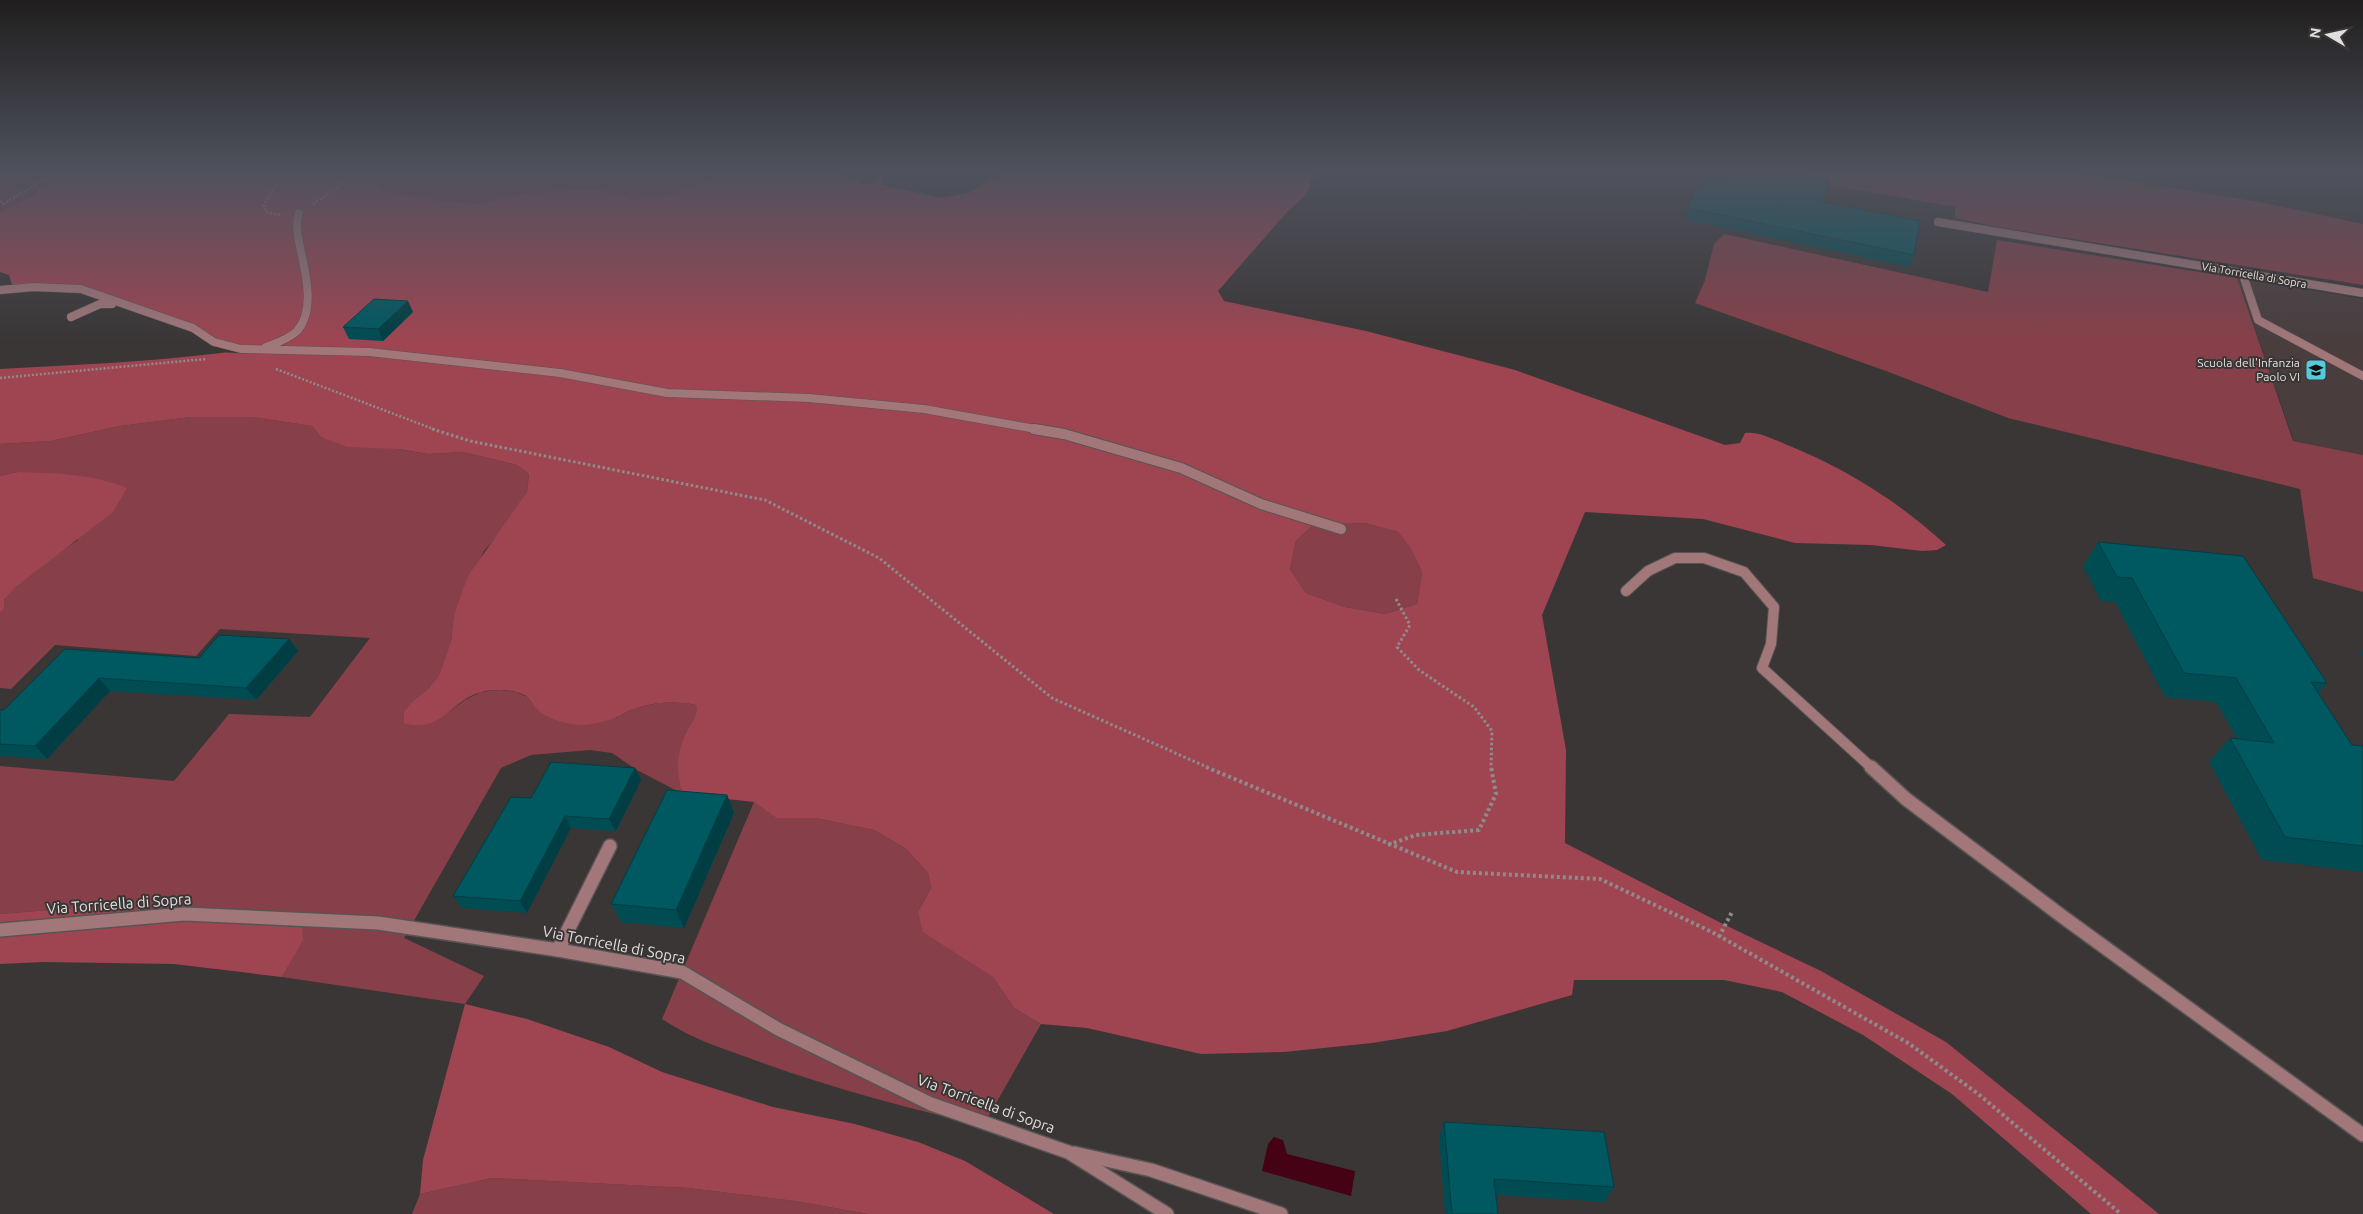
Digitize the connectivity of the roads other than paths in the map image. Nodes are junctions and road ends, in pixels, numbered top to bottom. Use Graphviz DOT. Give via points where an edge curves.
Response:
graph roads {
  1 [pos="297,229"];
  2 [pos="1978,229"];
  3 [pos="2242,272"];
  4 [pos="0,290"];
  5 [pos="2363,293"];
  6 [pos="120,304"];
  7 [pos="71,317"];
  8 [pos="260,348"];
  9 [pos="2363,376"];
  10 [pos="1341,529"];
  11 [pos="1626,591"];
  12 [pos="610,846"];
  13 [pos="0,930"];
  14 [pos="558,950"];
  15 [pos="2363,1135"];
  16 [pos="1068,1152"];
  17 [pos="1167,1214"];
  18 [pos="1281,1214"];
  1 -- 8 [label="street" via="307,304 304,321 289,337"];
  2 -- 3 [label="street, Via Torricella di Sopra"];
  3 -- 5 [label="street, Via Torricella di Sopra"];
  3 -- 9 [label="street" via="2258,320"];
  4 -- 6 [label="street" via="34,287 81,289"];
  6 -- 7 [label="street" via="100,304"];
  6 -- 8 [label="street" via="193,328 228,347"];
  8 -- 10 [label="street" via="417,357 560,373 667,393 809,398 924,409 1064,434 1180,468 1261,504"];
  11 -- 15 [label="street" via="1648,571 1675,558 1704,558 1744,572 1774,607 1771,644 1762,668 1899,792 2063,917"];
  12 -- 14 [label="street"];
  13 -- 14 [label="street, Via Torricella di Sopra" via="184,914 378,923"];
  14 -- 16 [label="street, Via Torricella di Sopra" via="682,972 778,1029 931,1104"];
  16 -- 17 [label="street, Via Torricella di Sopra"];
  16 -- 18 [label="street" via="1151,1170"];
}
